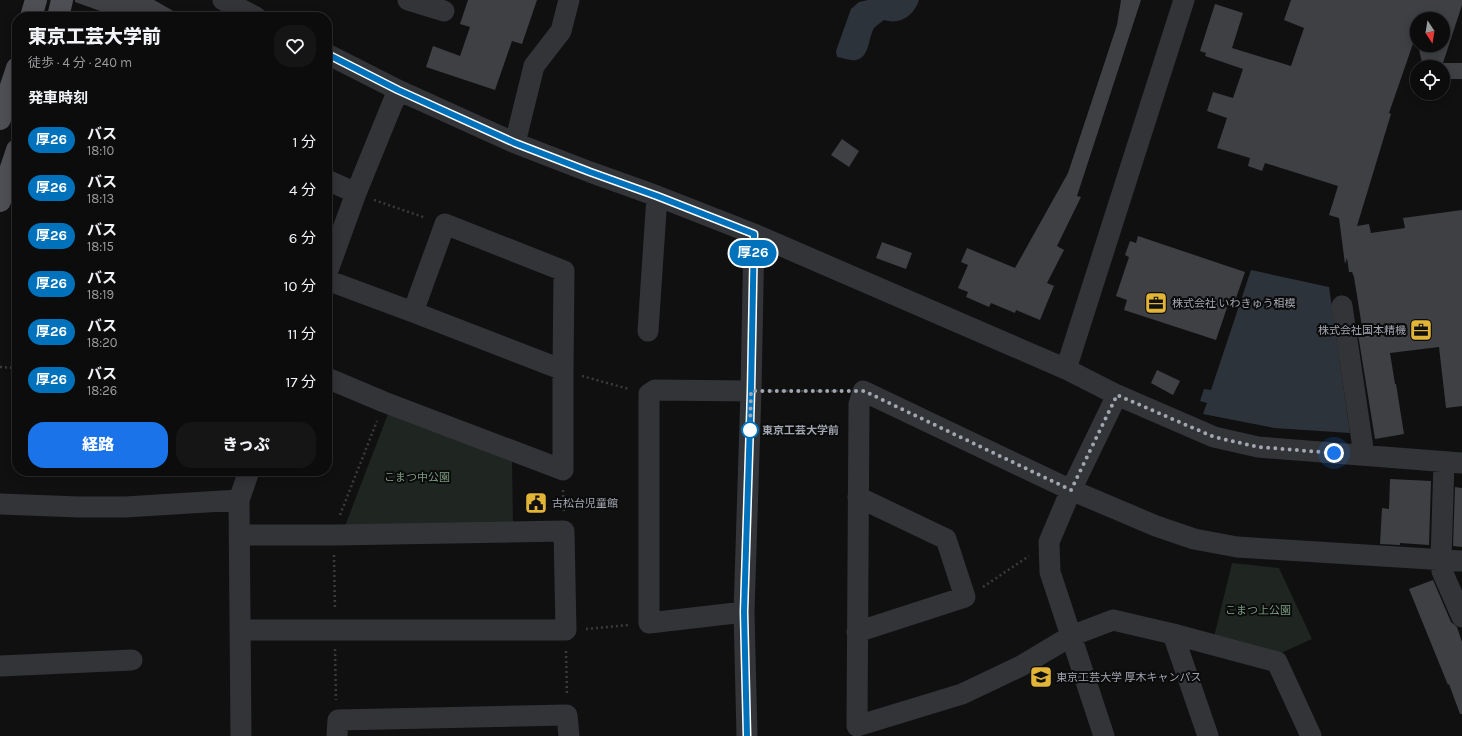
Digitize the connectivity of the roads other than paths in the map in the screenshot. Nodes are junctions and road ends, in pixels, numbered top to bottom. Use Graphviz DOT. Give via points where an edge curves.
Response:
graph roads {
  1 [pos="36,0"];
  2 [pos="62,0"];
  3 [pos="222,0"];
  4 [pos="408,0"];
  5 [pos="569,0"];
  6 [pos="1184,0"];
  7 [pos="444,11"];
  8 [pos="32,12"];
  9 [pos="59,12"];
  10 [pos="246,12"];
  11 [pos="332,57"];
  12 [pos="12,83"];
  13 [pos="398,90"];
  14 [pos="0,119"];
  15 [pos="515,143"];
  16 [pos="12,165"];
  17 [pos="332,182"];
  18 [pos="356,193"];
  19 [pos="657,196"];
  20 [pos="0,201"];
  21 [pos="754,234"];
  22 [pos="332,259"];
  23 [pos="332,282"];
  24 [pos="413,312"];
  25 [pos="1348,314"];
  26 [pos="648,331"];
  27 [pos="1066,369"];
  28 [pos="563,370"];
  29 [pos="332,380"];
  30 [pos="751,391"];
  31 [pos="1117,395"];
  32 [pos="1364,455"];
  33 [pos="1453,462"];
  34 [pos="248,476"];
  35 [pos="1071,490"];
  36 [pos="858,497"];
  37 [pos="239,500"];
  38 [pos="0,504"];
  39 [pos="239,535"];
  40 [pos="1441,560"];
  41 [pos="1462,561"];
  42 [pos="744,612"];
  43 [pos="1462,618"];
  44 [pos="240,630"];
  45 [pos="857,632"];
  46 [pos="1173,634"];
  47 [pos="1071,636"];
  48 [pos="132,660"];
  49 [pos="0,666"];
  50 [pos="338,728"];
  51 [pos="241,736"];
  52 [pos="569,736"];
  53 [pos="747,736"];
  54 [pos="1104,736"];
  55 [pos="1208,736"];
  56 [pos="1312,736"];
  1 -- 8 [label="main road"];
  2 -- 9 [label="main road"];
  3 -- 10 [label="street"];
  4 -- 7 [label="street"];
  5 -- 15 [label="street" via="561,31 534,66"];
  6 -- 27 [label="street"];
  11 -- 13 [label="street"];
  12 -- 14 [label="main road"];
  13 -- 15 [label="street"];
  13 -- 18 [label="street"];
  15 -- 19 [label="street"];
  16 -- 20 [label="main road"];
  17 -- 18 [label="street"];
  18 -- 22 [label="street"];
  19 -- 21 [label="street"];
  19 -- 26 [label="street"];
  21 -- 27 [label="street"];
  21 -- 30 [label="street"];
  23 -- 24 [label="street"];
  24 -- 28 [label="street"];
  24 -- 28 [label="street" via="445,224 564,271"];
  25 -- 32 [label="street"];
  27 -- 31 [label="street"];
  28 -- 29 [label="street" via="563,470"];
  30 -- 42 [label="street"];
  30 -- 42 [label="street" via="655,390 649,394 649,623"];
  31 -- 32 [label="street" via="1214,437 1258,447"];
  31 -- 35 [label="street"];
  32 -- 33 [label="street"];
  33 -- 40 [label="street"];
  34 -- 37 [label="street"];
  35 -- 36 [label="street" via="864,391 859,404"];
  35 -- 40 [label="street" via="1156,526 1194,538 1230,545"];
  35 -- 47 [label="street" via="1049,542 1050,572"];
  36 -- 45 [label="street"];
  36 -- 45 [label="street" via="946,539 965,597"];
  37 -- 38 [label="street" via="125,507"];
  37 -- 39 [label="street"];
  39 -- 44 [label="street"];
  39 -- 44 [label="street" via="564,531 566,630"];
  40 -- 41 [label="street"];
  40 -- 43 [label="street" via="1442,571"];
  42 -- 53 [label="street"];
  44 -- 51 [label="street"];
  45 -- 47 [label="street" via="857,726 962,694 1021,666"];
  46 -- 47 [label="street" via="1113,620"];
  46 -- 55 [label="street"];
  46 -- 56 [label="street" via="1277,662"];
  47 -- 54 [label="street"];
  48 -- 49 [label="street"];
  50 -- 52 [label="street" via="567,715"];
}
